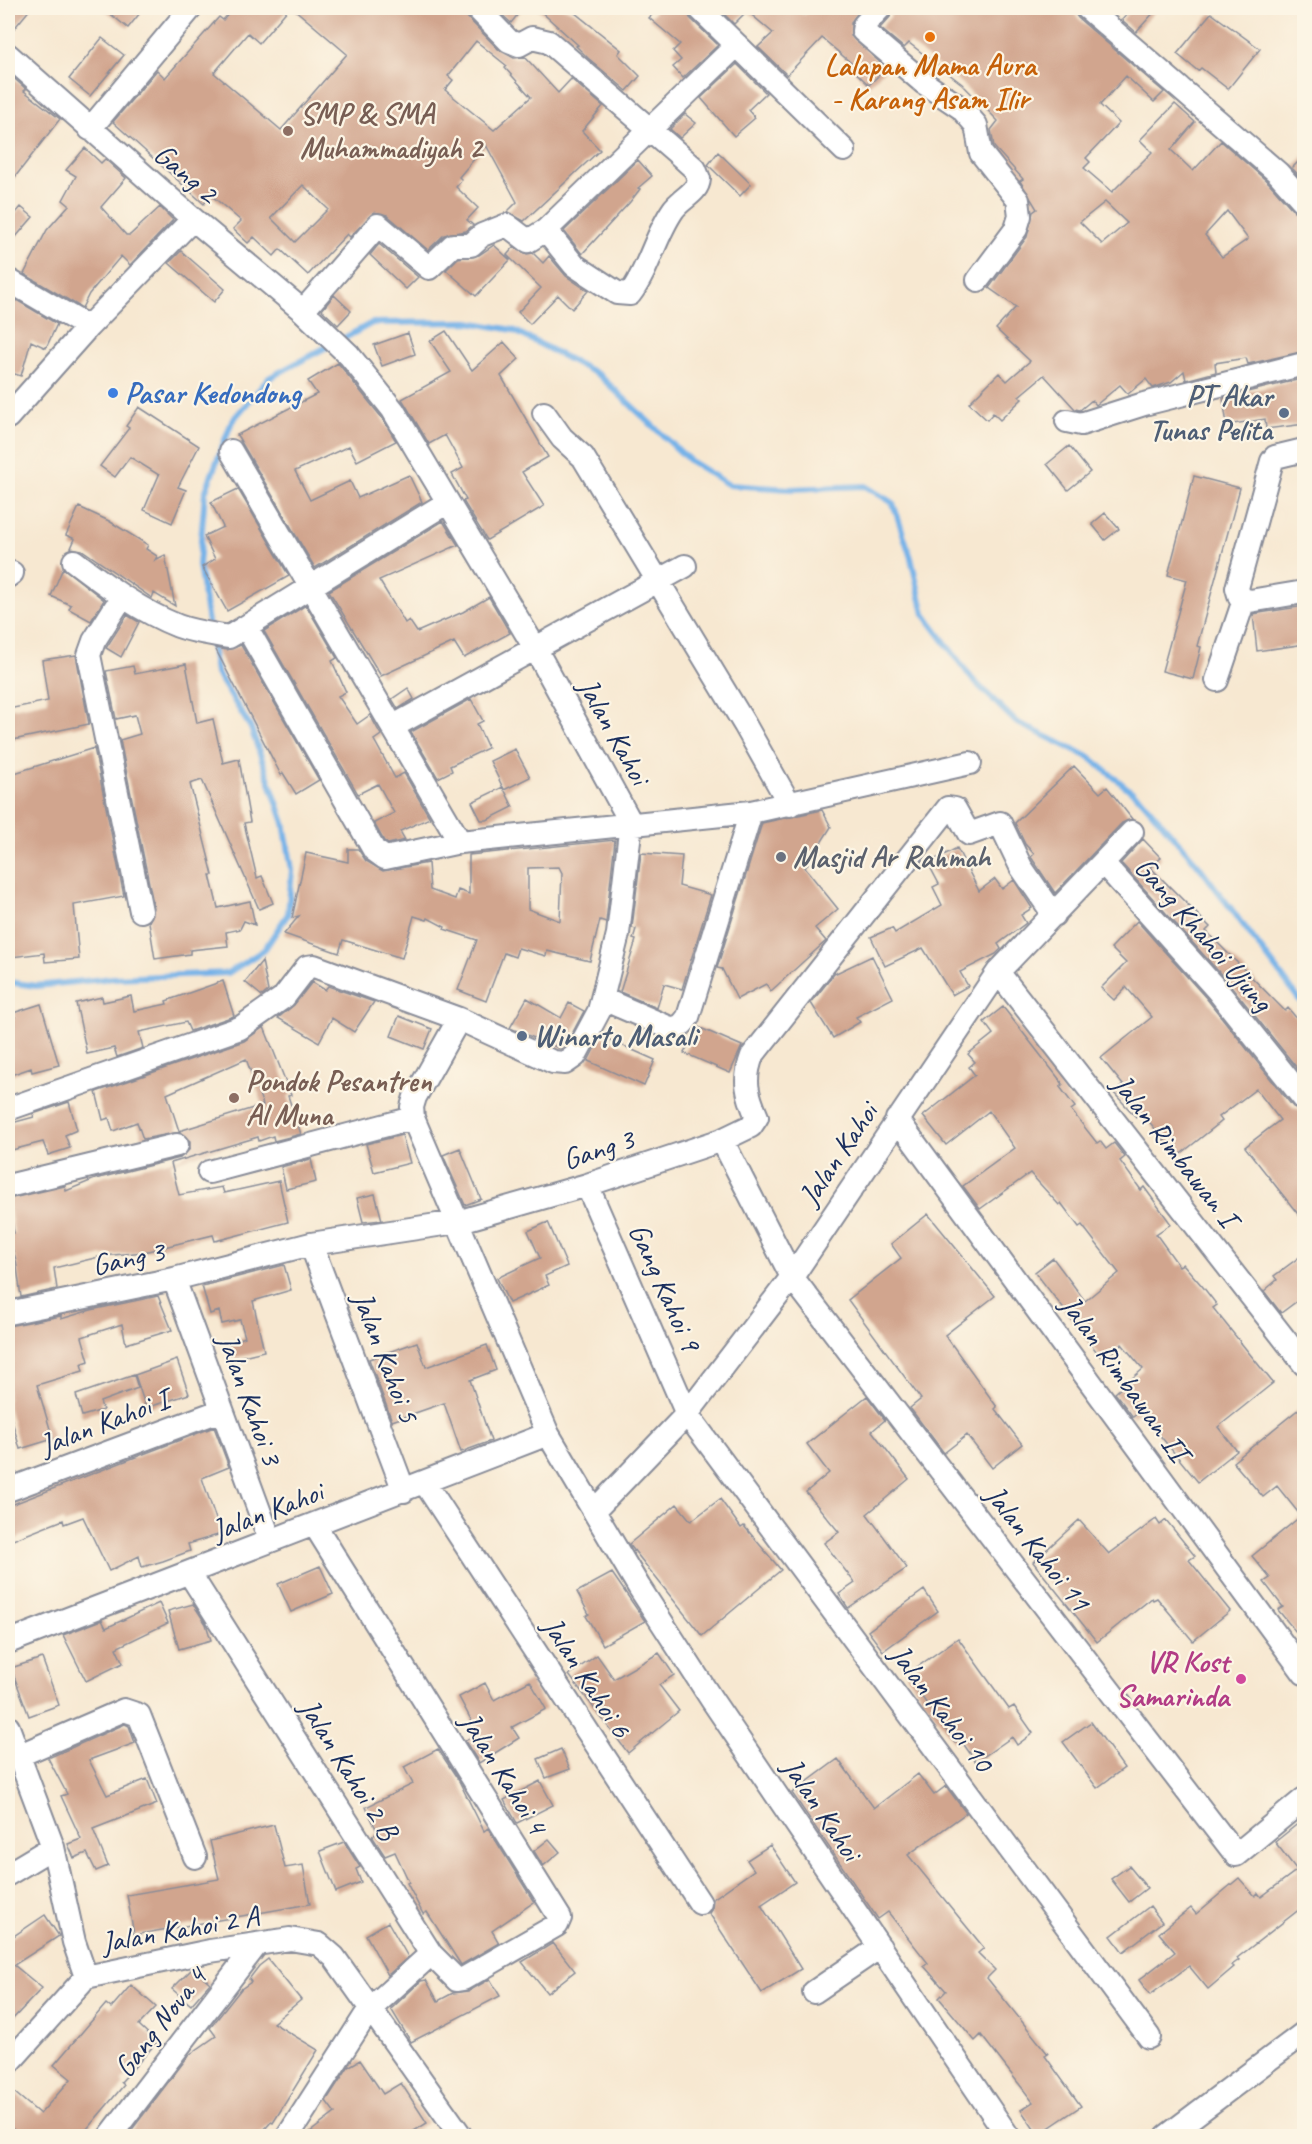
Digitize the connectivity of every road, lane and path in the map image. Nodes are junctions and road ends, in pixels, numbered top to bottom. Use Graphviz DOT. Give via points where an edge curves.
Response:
graph roads {
  1 [pos="191,8"];
  2 [pos="477,8"];
  3 [pos="699,8"];
  4 [pos="1087,8"];
  5 [pos="877,9"];
  6 [pos="736,45"];
  7 [pos="8,55"];
  8 [pos="90,129"];
  9 [pos="650,130"];
  10 [pos="844,150"];
  11 [pos="1305,202"];
  12 [pos="193,219"];
  13 [pos="546,231"];
  14 [pos="8,280"];
  15 [pos="978,280"];
  16 [pos="303,311"];
  17 [pos="88,327"];
  18 [pos="349,355"];
  19 [pos="1305,364"];
  20 [pos="11,407"];
  21 [pos="544,413"];
  22 [pos="1067,421"];
  23 [pos="1305,450"];
  24 [pos="231,451"];
  25 [pos="448,502"];
  26 [pos="74,561"];
  27 [pos="685,566"];
  28 [pos="658,580"];
  29 [pos="312,586"];
  30 [pos="1305,592"];
  31 [pos="1240,594"];
  32 [pos="122,597"];
  33 [pos="238,632"];
  34 [pos="535,648"];
  35 [pos="1217,680"];
  36 [pos="392,727"];
  37 [pos="970,763"];
  38 [pos="790,805"];
  39 [pos="751,812"];
  40 [pos="631,823"];
  41 [pos="1132,832"];
  42 [pos="460,842"];
  43 [pos="1104,864"];
  44 [pos="141,911"];
  45 [pos="1054,915"];
  46 [pos="998,972"];
  47 [pos="603,999"];
  48 [pos="459,1019"];
  49 [pos="1305,1099"];
  50 [pos="8,1109"];
  51 [pos="413,1118"];
  52 [pos="897,1119"];
  53 [pos="722,1140"];
  54 [pos="177,1144"];
  55 [pos="209,1172"];
  56 [pos="587,1185"];
  57 [pos="8,1186"];
  58 [pos="456,1222"];
  59 [pos="311,1244"];
  60 [pos="792,1277"];
  61 [pos="174,1279"];
  62 [pos="8,1313"];
  63 [pos="1304,1362"];
  64 [pos="222,1410"];
  65 [pos="687,1414"];
  66 [pos="548,1434"];
  67 [pos="415,1487"];
  68 [pos="8,1490"];
  69 [pos="595,1510"];
  70 [pos="314,1524"];
  71 [pos="270,1540"];
  72 [pos="190,1574"];
  73 [pos="8,1642"];
  74 [pos="1305,1673"];
  75 [pos="8,1727"];
  76 [pos="20,1755"];
  77 [pos="1305,1798"];
  78 [pos="53,1846"];
  79 [pos="195,1857"];
  80 [pos="8,1874"];
  81 [pos="700,1903"];
  82 [pos="257,1944"];
  83 [pos="880,1947"];
  84 [pos="431,1954"];
  85 [pos="86,1977"];
  86 [pos="814,1992"];
  87 [pos="369,2010"];
  88 [pos="1305,2033"];
  89 [pos="1149,2037"];
  90 [pos="8,2064"];
  91 [pos="110,2136"];
  92 [pos="288,2136"];
  93 [pos="461,2136"];
  94 [pos="1008,2136"];
  95 [pos="1167,2136"];
  1 -- 8 [label="street"];
  2 -- 9 [label="street" via="509,41 519,45 532,38 549,42"];
  3 -- 6 [label="street"];
  4 -- 11 [label="street" via="1278,173"];
  5 -- 15 [label="street" via="863,31 924,83 961,108 976,125 981,153 1018,200 1020,216 1016,229"];
  6 -- 9 [label="street"];
  6 -- 10 [label="street"];
  7 -- 8 [label="street, Gang 2"];
  8 -- 12 [label="street, Gang 2"];
  9 -- 13 [label="street"];
  9 -- 13 [label="street" via="695,169 698,186 674,208 630,294 617,293 574,265"];
  12 -- 16 [label="street, Gang 2"];
  12 -- 17 [label="street"];
  13 -- 16 [label="street" via="528,241 507,225 471,245 453,245 429,268 378,225"];
  14 -- 17 [label="street"];
  16 -- 18 [label="street, Gang 2"];
  17 -- 20 [label="street"];
  18 -- 25 [label="street, Jalan Kahoi" via="393,410"];
  19 -- 22 [label="street" via="1144,404 1081,424"];
  21 -- 28 [label="street" via="562,438 583,457"];
  23 -- 31 [label="street" via="1272,461"];
  24 -- 29 [label="street"];
  25 -- 29 [label="street"];
  25 -- 34 [label="street, Jalan Kahoi"];
  26 -- 32 [label="street"];
  27 -- 28 [label="street"];
  28 -- 34 [label="street"];
  28 -- 38 [label="street"];
  29 -- 33 [label="street"];
  29 -- 36 [label="street"];
  30 -- 31 [label="street"];
  31 -- 35 [label="street"];
  32 -- 33 [label="street" via="180,627"];
  32 -- 44 [label="street" via="89,655"];
  33 -- 42 [label="street" via="379,855 385,858"];
  34 -- 36 [label="street"];
  34 -- 40 [label="street, Jalan Kahoi"];
  36 -- 42 [label="street"];
  37 -- 38 [label="street"];
  38 -- 39 [label="street"];
  39 -- 40 [label="street"];
  39 -- 47 [label="street" via="684,1023 670,1028"];
  40 -- 42 [label="street"];
  40 -- 47 [label="street, Jalan Kahoi" via="618,934"];
  41 -- 43 [label="street, Jalan Kahoi"];
  43 -- 45 [label="street, Jalan Kahoi"];
  43 -- 49 [label="street, Gang Khahoi Ujung" via="1217,990"];
  45 -- 46 [label="street, Jalan Kahoi"];
  45 -- 53 [label="street, Gang 3" via="1022,867 1001,824 969,834 951,807 752,1056 746,1072 746,1090 757,1117 751,1126"];
  46 -- 52 [label="street, Jalan Kahoi"];
  46 -- 63 [label="street, Jalan Rimbawan I"];
  47 -- 48 [label="street, Jalan Kahoi" via="575,1056 565,1063 553,1062"];
  48 -- 50 [label="street, Jalan Kahoi" via="314,966 307,967 284,997 240,1028"];
  48 -- 51 [label="street" via="415,1097"];
  51 -- 55 [label="street"];
  51 -- 58 [label="street, Jalan Kahoi"];
  52 -- 60 [label="street, Jalan Kahoi"];
  52 -- 74 [label="street, Jalan Rimbawan II"];
  53 -- 56 [label="street, Gang 3"];
  53 -- 60 [label="street, Jalan Kahoi 11"];
  54 -- 57 [label="street"];
  56 -- 58 [label="street, Gang 3"];
  56 -- 65 [label="street, Gang Kahoi 9"];
  58 -- 59 [label="street, Gang 3"];
  58 -- 66 [label="street, Jalan Kahoi"];
  59 -- 61 [label="street, Gang 3"];
  59 -- 67 [label="street, Jalan Kahoi 5"];
  60 -- 65 [label="street, Jalan Kahoi"];
  60 -- 77 [label="street, Jalan Kahoi 11" via="1236,1855"];
  61 -- 62 [label="street, Gang 3"];
  61 -- 64 [label="street, Jalan Kahoi 3"];
  64 -- 68 [label="street, Jalan Kahoi I"];
  64 -- 71 [label="street, Jalan Kahoi 3"];
  65 -- 69 [label="street, Jalan Kahoi"];
  65 -- 89 [label="street, Jalan Kahoi 10"];
  66 -- 67 [label="street, Jalan Kahoi"];
  66 -- 69 [label="street, Jalan Kahoi"];
  67 -- 70 [label="street, Jalan Kahoi"];
  67 -- 81 [label="street, Jalan Kahoi 6"];
  69 -- 83 [label="street, Jalan Kahoi" via="712,1700"];
  70 -- 71 [label="street, Jalan Kahoi"];
  70 -- 84 [label="street, Jalan Kahoi 4" via="560,1918 557,1925 463,1979 451,1977"];
  71 -- 72 [label="street, Jalan Kahoi"];
  72 -- 73 [label="street, Jalan Kahoi"];
  72 -- 84 [label="street, Jalan Kahoi 2 B"];
  75 -- 76 [label="street, Jalan Kahoi 2 A"];
  76 -- 78 [label="street, Jalan Kahoi 2 A"];
  76 -- 79 [label="street" via="124,1710 139,1715"];
  78 -- 80 [label="street"];
  78 -- 85 [label="street, Jalan Kahoi 2 A" via="74,1942"];
  82 -- 85 [label="street, Jalan Kahoi 2 A"];
  82 -- 87 [label="street, Jalan Kahoi 2 A" via="290,1939 319,1944 334,1958"];
  82 -- 91 [label="street, Gang Nova 4"];
  83 -- 86 [label="street"];
  83 -- 94 [label="street, Jalan Kahoi"];
  84 -- 87 [label="street"];
  85 -- 90 [label="street"];
  87 -- 92 [label="street"];
  87 -- 93 [label="street, Jalan Kahoi 2 A"];
  88 -- 95 [label="street"];
}
